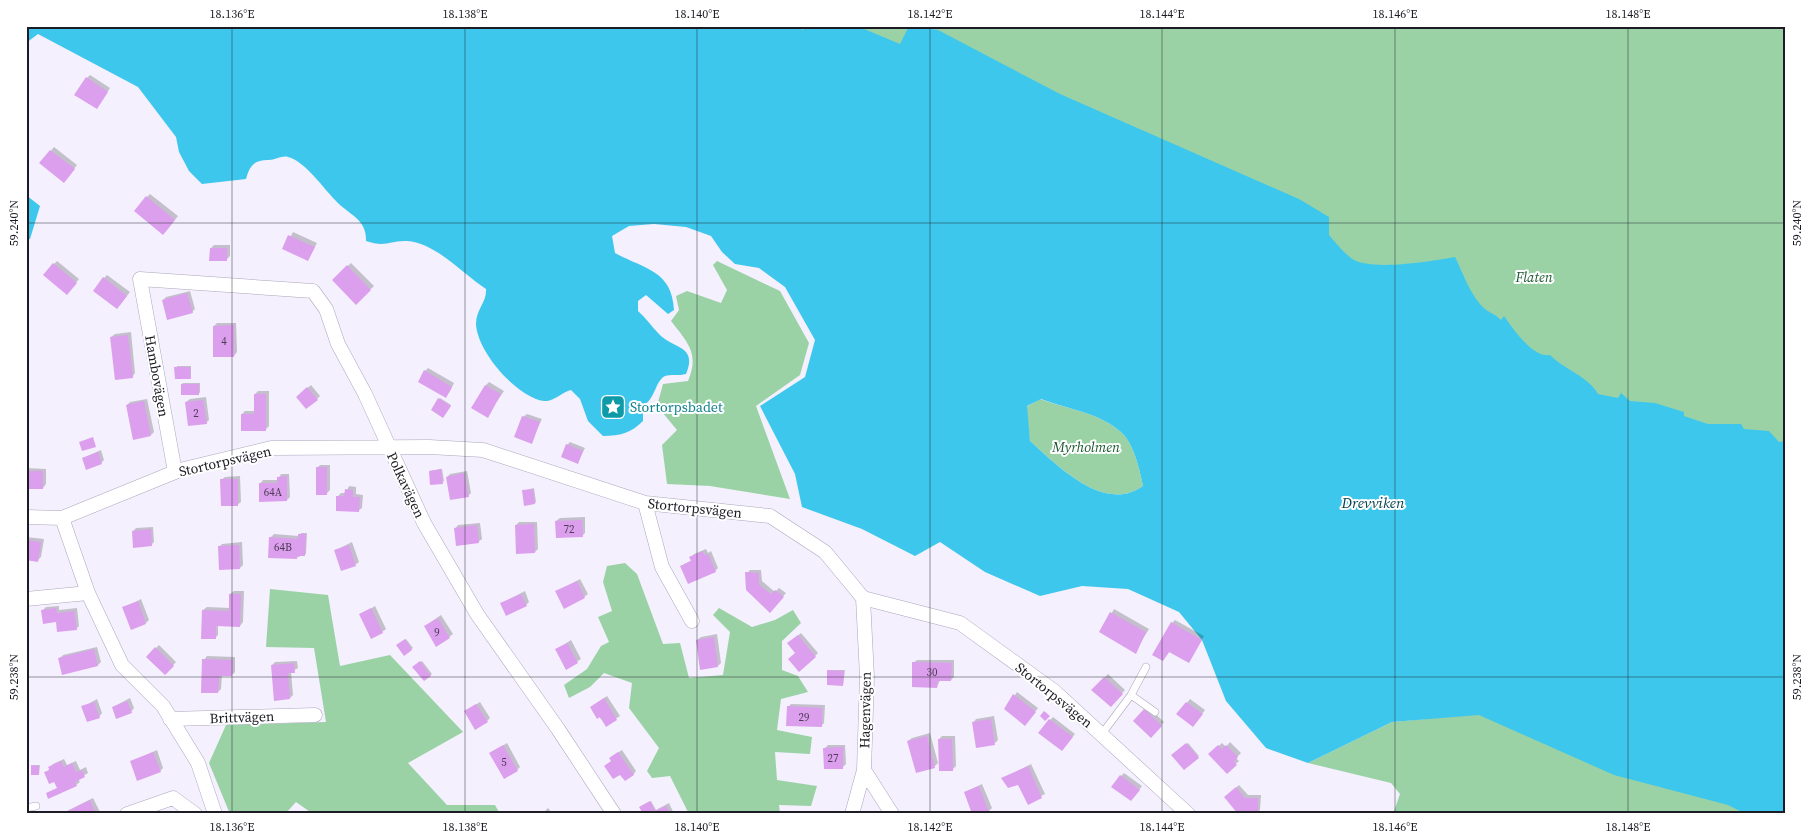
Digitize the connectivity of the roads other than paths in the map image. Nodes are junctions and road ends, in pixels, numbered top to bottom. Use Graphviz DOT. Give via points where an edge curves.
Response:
graph roads {
  1 [pos="140,279"];
  2 [pos="389,448"];
  3 [pos="174,472"];
  4 [pos="645,503"];
  5 [pos="26,518"];
  6 [pos="62,518"];
  7 [pos="88,594"];
  8 [pos="26,598"];
  9 [pos="864,598"];
  10 [pos="692,621"];
  11 [pos="1146,667"];
  12 [pos="1131,695"];
  13 [pos="1155,712"];
  14 [pos="315,715"];
  15 [pos="170,719"];
  16 [pos="1101,735"];
  17 [pos="864,770"];
  18 [pos="36,806"];
  19 [pos="26,808"];
  20 [pos="127,814"];
  21 [pos="195,814"];
  22 [pos="215,814"];
  23 [pos="614,814"];
  24 [pos="852,814"];
  25 [pos="892,814"];
  26 [pos="1188,814"];
  1 -- 2 [label="street, Polkavägen" via="314,292 326,309 338,344"];
  1 -- 3 [label="street, Hambovägen"];
  2 -- 3 [label="street, Stortorpsvägen" via="271,448"];
  2 -- 4 [label="street, Stortorpsvägen" via="482,450"];
  2 -- 23 [label="street, Polkavägen" via="424,523 477,614"];
  3 -- 6 [label="street, Stortorpsvägen"];
  4 -- 9 [label="street, Stortorpsvägen" via="770,516 825,552"];
  4 -- 10 [label="street" via="662,567"];
  5 -- 6 [label="street, Stortorpsvägen"];
  6 -- 7 [label="street"];
  7 -- 8 [label="street"];
  7 -- 15 [label="street" via="122,665 163,706"];
  9 -- 16 [label="street, Stortorpsvägen" via="960,623 1054,691"];
  9 -- 17 [label="street, Hagenvägen" via="867,676"];
  11 -- 12 [label="lane"];
  12 -- 13 [label="lane"];
  12 -- 16 [label="lane"];
  14 -- 15 [label="street, Brittvägen"];
  15 -- 22 [label="street" via="198,763"];
  16 -- 26 [label="street, Stortorpsvägen"];
  17 -- 24 [label="street, Hagenvägen"];
  17 -- 25 [label="street"];
  18 -- 19 [label="lane"];
  20 -- 21 [label="street" via="173,798"];
}
